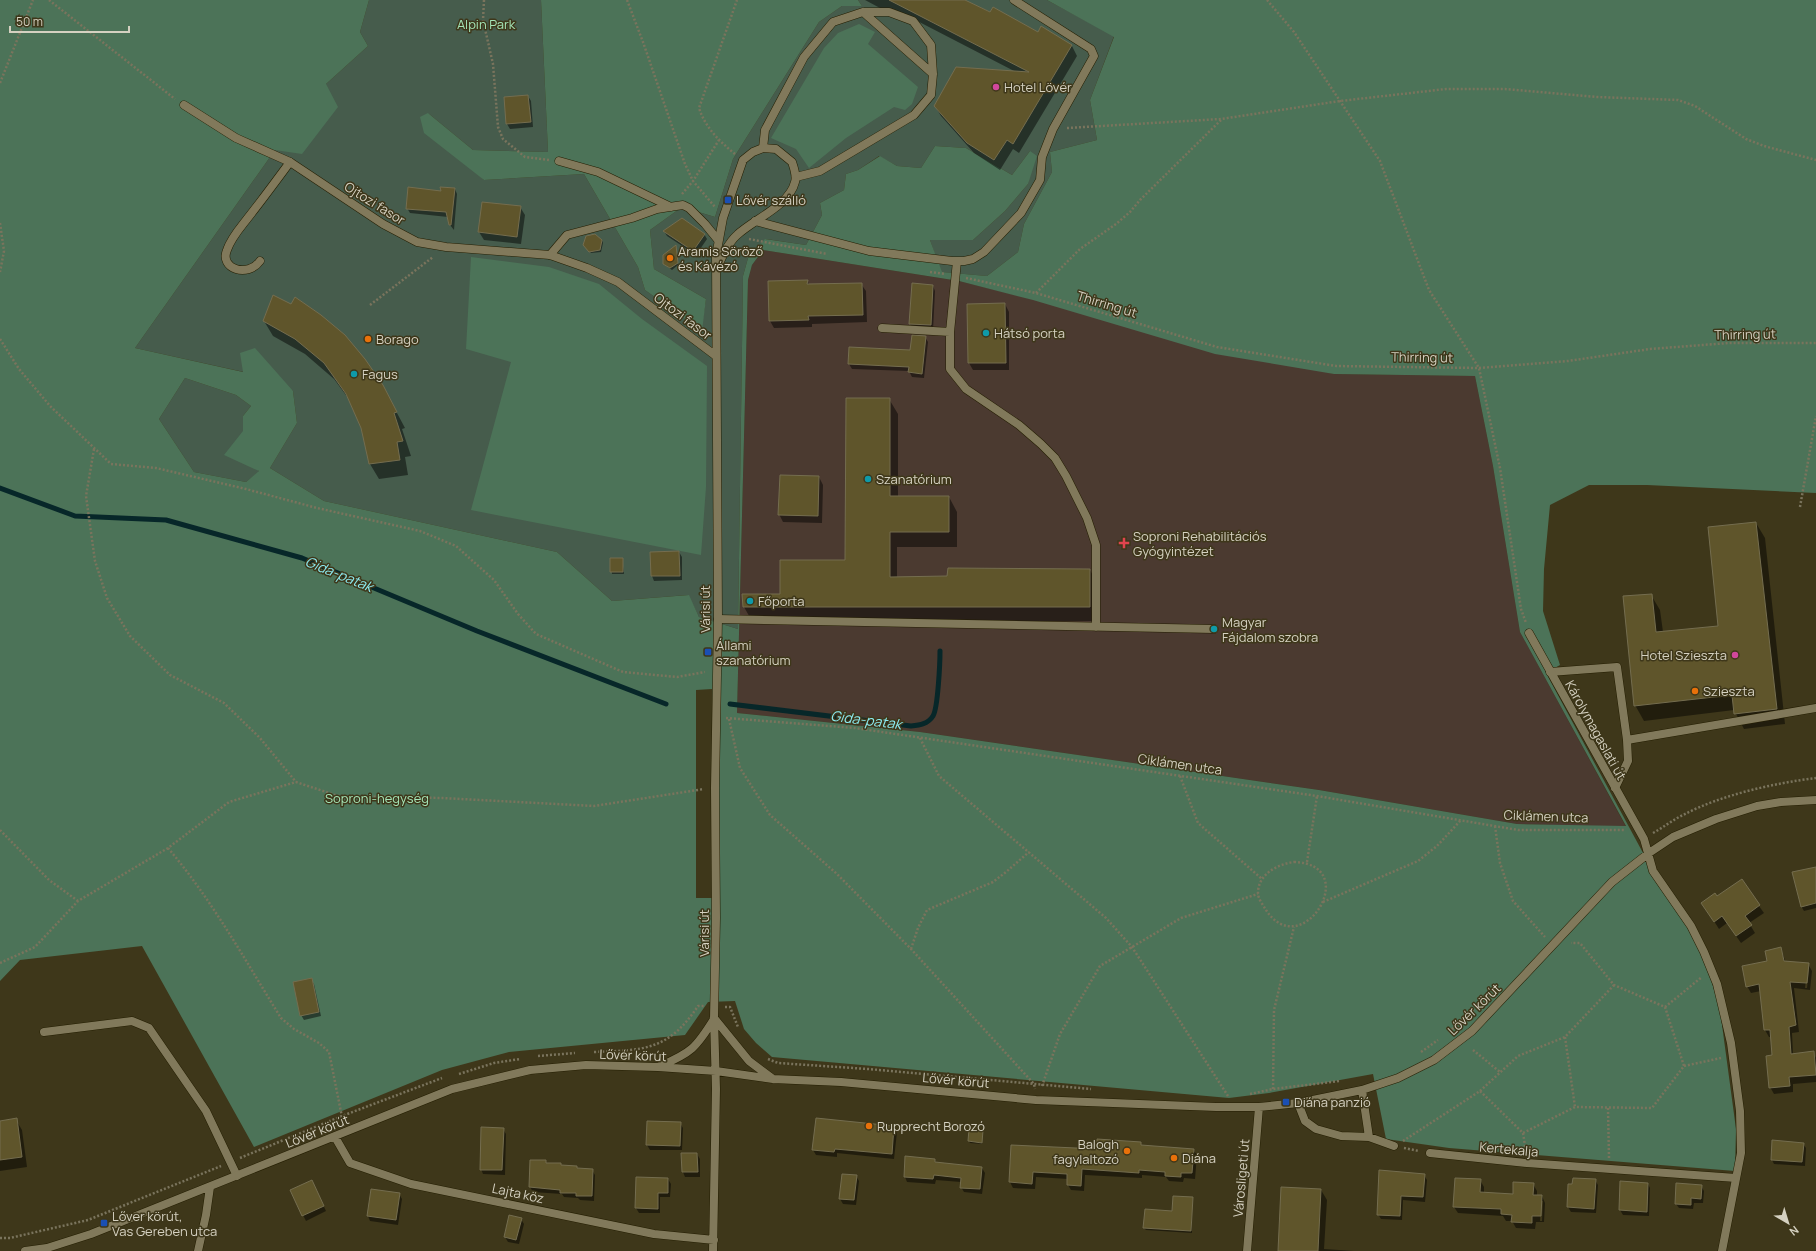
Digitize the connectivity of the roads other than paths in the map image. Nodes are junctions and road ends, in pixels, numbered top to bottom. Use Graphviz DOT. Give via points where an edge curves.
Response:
graph roads {
  1 [pos="1014,0"];
  2 [pos="863,12"];
  3 [pos="933,74"];
  4 [pos="184,105"];
  5 [pos="763,148"];
  6 [pos="559,161"];
  7 [pos="290,162"];
  8 [pos="796,177"];
  9 [pos="671,207"];
  10 [pos="755,221"];
  11 [pos="718,240"];
  12 [pos="550,256"];
  13 [pos="260,261"];
  14 [pos="957,261"];
  15 [pos="716,272"];
  16 [pos="882,328"];
  17 [pos="950,332"];
  18 [pos="716,356"];
  19 [pos="718,619"];
  20 [pos="1096,627"];
  21 [pos="1214,629"];
  22 [pos="1529,633"];
  23 [pos="1550,672"];
  24 [pos="1816,708"];
  25 [pos="1627,740"];
  26 [pos="1615,788"];
  27 [pos="1816,800"];
  28 [pos="1649,853"];
  29 [pos="714,1018"];
  30 [pos="44,1032"];
  31 [pos="658,1067"];
  32 [pos="716,1071"];
  33 [pos="773,1079"];
  34 [pos="1362,1090"];
  35 [pos="1298,1103"];
  36 [pos="1259,1107"];
  37 [pos="335,1137"];
  38 [pos="1369,1137"];
  39 [pos="1394,1146"];
  40 [pos="1430,1153"];
  41 [pos="237,1176"];
  42 [pos="1736,1178"];
  43 [pos="210,1187"];
  44 [pos="714,1240"];
  45 [pos="25,1251"];
  46 [pos="198,1251"];
  47 [pos="714,1251"];
  48 [pos="1247,1251"];
  49 [pos="1722,1251"];
  1 -- 14 [label="street" via="1091,49 1094,56 1053,129 1042,157 1040,180 1020,213 984,252 973,259"];
  2 -- 3 [label="street"];
  2 -- 3 [label="street" via="889,12 913,22 931,45"];
  2 -- 5 [label="street" via="832,22 804,57 765,130"];
  3 -- 8 [label="street" via="931,95 914,115 820,171"];
  4 -- 7 [label="street, Ojtozi fasor" via="230,135"];
  5 -- 8 [label="street" via="776,149 786,155 792,162"];
  5 -- 11 [label="street, Várisi út" via="743,160"];
  6 -- 9 [label="street" via="598,172"];
  7 -- 12 [label="street, Ojtozi fasor" via="383,224 417,242"];
  7 -- 13 [label="street" via="240,228 226,251 228,263 241,271 253,268"];
  8 -- 10 [label="street, Várisi út" via="790,195"];
  9 -- 11 [label="street" via="682,205 689,208"];
  9 -- 12 [label="street" via="567,235"];
  10 -- 14 [label="street" via="870,251"];
  10 -- 15 [label="street, Várisi út" via="736,235 725,251"];
  11 -- 15 [label="street, Várisi út"];
  12 -- 18 [label="street, Ojtozi fasor" via="587,268 618,282"];
  14 -- 17 [label="street"];
  15 -- 18 [label="street, Várisi út"];
  16 -- 17 [label="street"];
  17 -- 20 [label="street" via="950,369 966,389 1019,425 1055,458 1077,495 1096,545"];
  18 -- 19 [label="street, Várisi út"];
  19 -- 20 [label="street"];
  19 -- 29 [label="street, Várisi út"];
  20 -- 21 [label="street"];
  22 -- 23 [label="street, Károlymagaslati út"];
  23 -- 25 [label="street" via="1617,667"];
  23 -- 26 [label="street, Károlymagaslati út"];
  24 -- 25 [label="street"];
  25 -- 26 [label="street" via="1628,760"];
  26 -- 28 [label="street, Károlymagaslati út" via="1644,839"];
  27 -- 28 [label="street, Lővér körút" via="1781,802 1738,811 1673,837"];
  28 -- 34 [label="street, Lővér körút" via="1612,882 1472,1031 1441,1055 1398,1078"];
  28 -- 42 [label="street" via="1653,871 1691,926 1711,969 1726,1021 1738,1090 1741,1132 1741,1153"];
  29 -- 31 [label="street, Várisi út" via="699,1043 682,1057"];
  29 -- 32 [label="street, Várisi út"];
  29 -- 33 [label="street" via="749,1061"];
  30 -- 41 [label="street" via="132,1021 149,1028 206,1111"];
  31 -- 32 [label="street, Lővér körút"];
  31 -- 37 [label="street, Lővér körút" via="586,1065 530,1070 452,1089"];
  32 -- 33 [label="street, Lővér körút"];
  32 -- 44 [label="street, Várisi út"];
  33 -- 36 [label="street, Lővér körút" via="841,1082 1036,1100"];
  34 -- 35 [label="street, Lővér körút"];
  34 -- 38 [label="street"];
  35 -- 36 [label="street, Lővér körút"];
  35 -- 38 [label="street" via="1305,1121 1316,1129 1341,1136"];
  36 -- 48 [label="street, Városligeti út"];
  37 -- 41 [label="street, Lővér körút"];
  37 -- 44 [label="street, Lajta köz" via="350,1163 412,1184 654,1234"];
  38 -- 39 [label="street"];
  40 -- 42 [label="street, Kertekalja" via="1527,1163"];
  41 -- 43 [label="street, Lővér körút"];
  42 -- 49 [label="street"];
  43 -- 45 [label="street, Lővér körút" via="91,1234 47,1248"];
  43 -- 46 [label="street"];
  44 -- 47 [label="street, Várisi út"];
}
